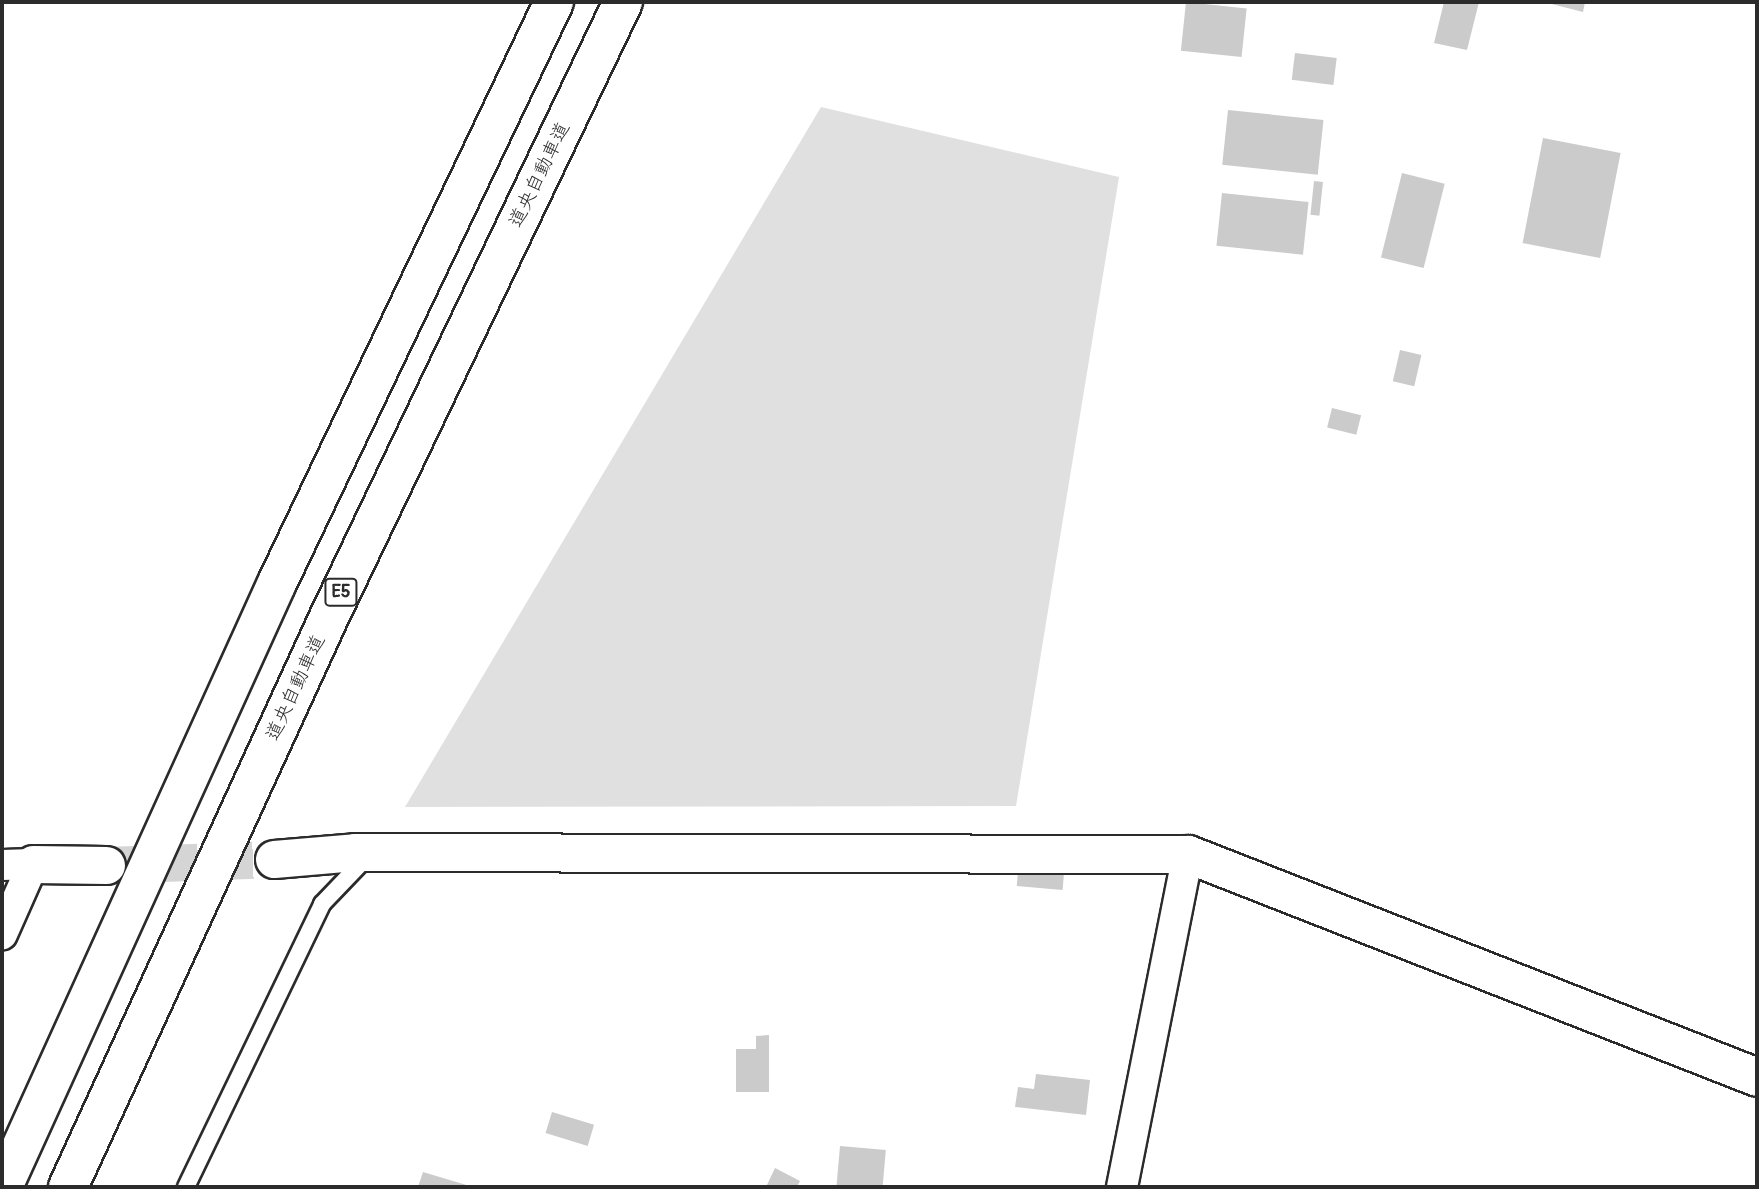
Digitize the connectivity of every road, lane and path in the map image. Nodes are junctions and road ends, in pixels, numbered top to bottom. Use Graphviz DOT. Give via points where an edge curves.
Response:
graph roads {
  1 [pos="554,2"];
  2 [pos="623,2"];
  3 [pos="372,852"];
  4 [pos="1188,854"];
  5 [pos="274,859"];
  6 [pos="17,864"];
  7 [pos="106,865"];
  8 [pos="2,934"];
  9 [pos="1757,1076"];
  10 [pos="3,1187"];
  11 [pos="68,1187"];
  12 [pos="187,1187"];
  13 [pos="1122,1187"];
  1 -- 10 [label="highway" via="277,583"];
  2 -- 11 [label="highway, 道央自動車道 / E5" via="329,617"];
  3 -- 4 [label="street"];
  3 -- 5 [label="street"];
  3 -- 12 [label="lane" via="322,904"];
  4 -- 9 [label="street"];
  4 -- 13 [label="street"];
  6 -- 7 [label="street"];
  6 -- 8 [label="street"];
}
